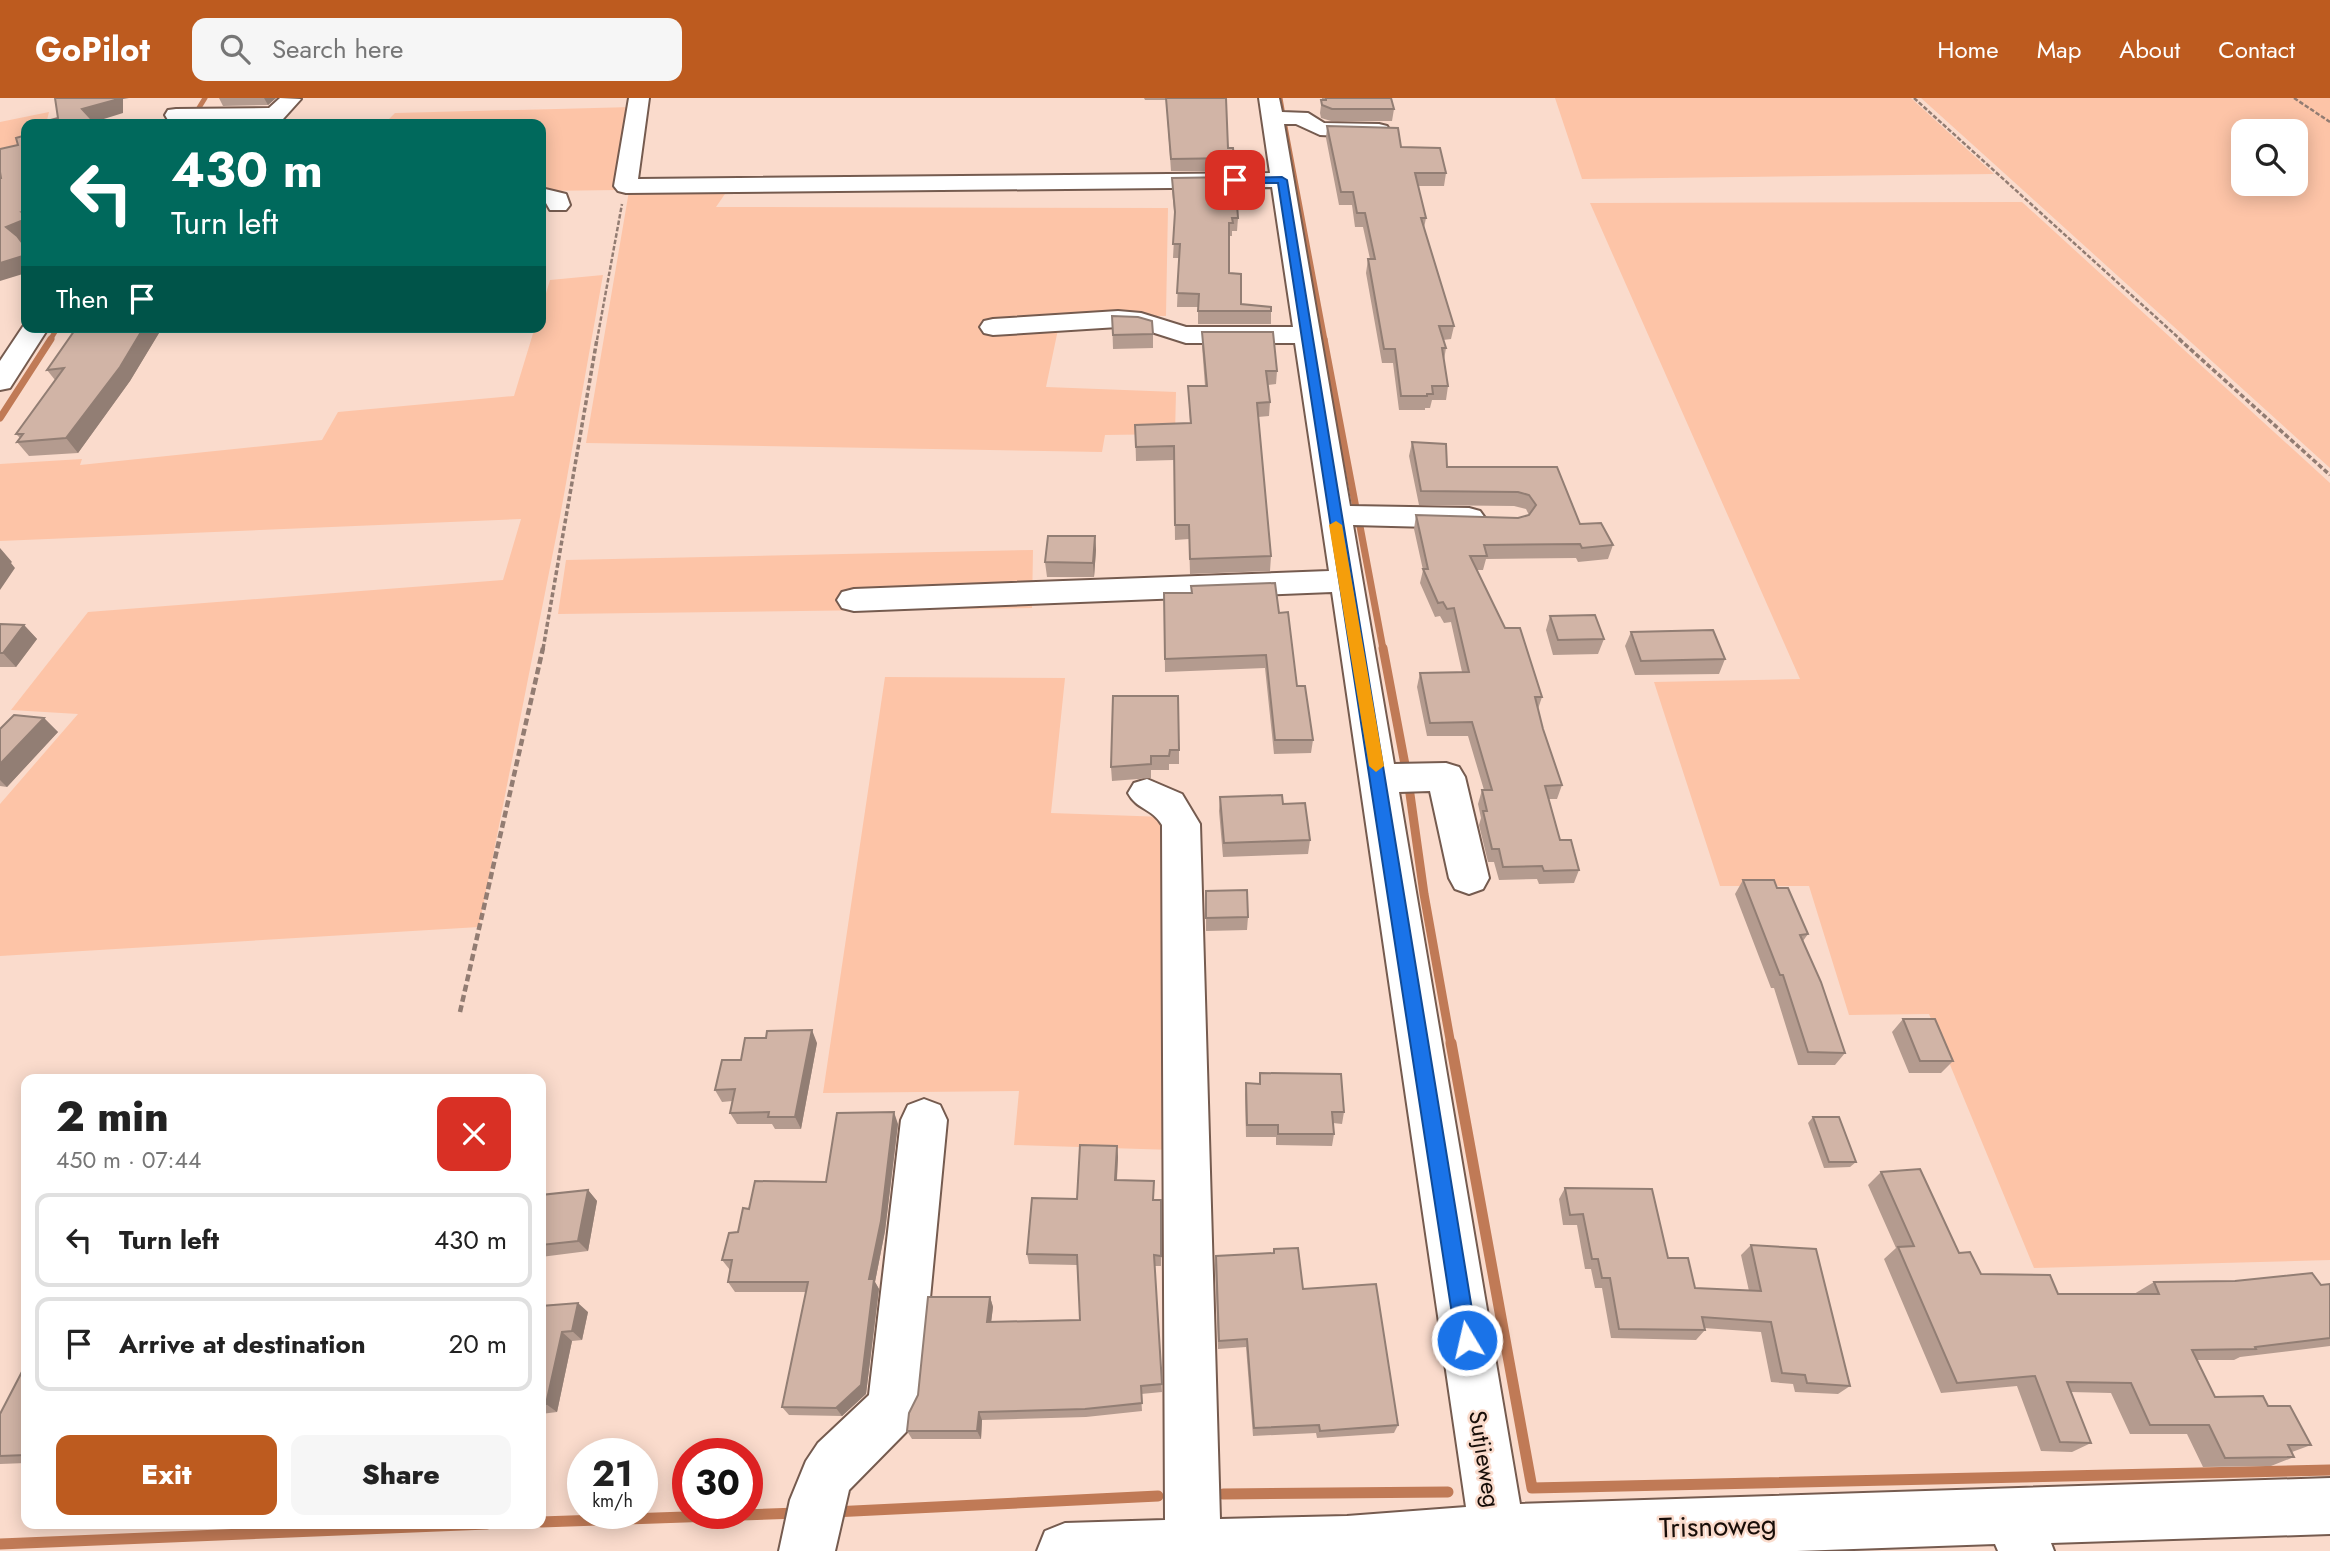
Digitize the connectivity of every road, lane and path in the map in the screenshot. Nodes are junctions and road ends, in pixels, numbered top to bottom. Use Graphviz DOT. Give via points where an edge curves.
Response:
graph roads {
  1 [pos="217,98"];
  2 [pos="639,98"];
  3 [pos="1914,98"];
  4 [pos="2294,98"];
  5 [pos="300,99"];
  6 [pos="1271,108"];
  7 [pos="178,113"];
  8 [pos="2330,122"];
  9 [pos="1397,131"];
  10 [pos="1282,180"];
  11 [pos="626,186"];
  12 [pos="993,327"];
  13 [pos="32,333"];
  14 [pos="1306,335"];
  15 [pos="0,382"];
  16 [pos="2330,475"];
  17 [pos="1334,515"];
  18 [pos="1500,519"];
  19 [pos="1345,581"];
  20 [pos="854,600"];
  21 [pos="1378,778"];
  22 [pos="1147,793"];
  23 [pos="1469,878"];
  24 [pos="460,1012"];
  25 [pos="924,1120"];
  26 [pos="2330,1506"];
  27 [pos="1497,1533"];
  28 [pos="2019,1534"];
  29 [pos="1672,1539"];
  30 [pos="1194,1547"];
  31 [pos="807,1551"];
  32 [pos="1090,1551"];
  1 -- 5 [label="street"];
  2 -- 11 [label="street"];
  3 -- 16 [label="path"];
  4 -- 8 [label="path"];
  5 -- 7 [label="street" via="275,114"];
  6 -- 9 [label="street" via="1327,130"];
  6 -- 10 [label="street, Sutjieweg"];
  10 -- 11 [label="street"];
  10 -- 14 [label="street, Sutjieweg"];
  11 -- 24 [label="path" via="533,698"];
  12 -- 14 [label="street" via="1113,319 1138,320 1186,335"];
  13 -- 15 [label="street"];
  14 -- 17 [label="street, Sutjieweg"];
  17 -- 18 [label="street"];
  17 -- 19 [label="street, Sutjieweg"];
  19 -- 20 [label="street"];
  19 -- 21 [label="street, Sutjieweg"];
  21 -- 23 [label="street" via="1443,762"];
  21 -- 27 [label="street, Sutjieweg"];
  22 -- 30 [label="street" via="1169,804 1181,824"];
  25 -- 31 [label="street" via="894,1403 886,1419 830,1471"];
  26 -- 28 [label="street, Trisnoweg"];
  27 -- 29 [label="street, Trisnoweg"];
  27 -- 30 [label="street, Trisnoweg" via="1347,1544"];
  28 -- 29 [label="street, Trisnoweg"];
  30 -- 32 [label="street, Trisnoweg"];
}
